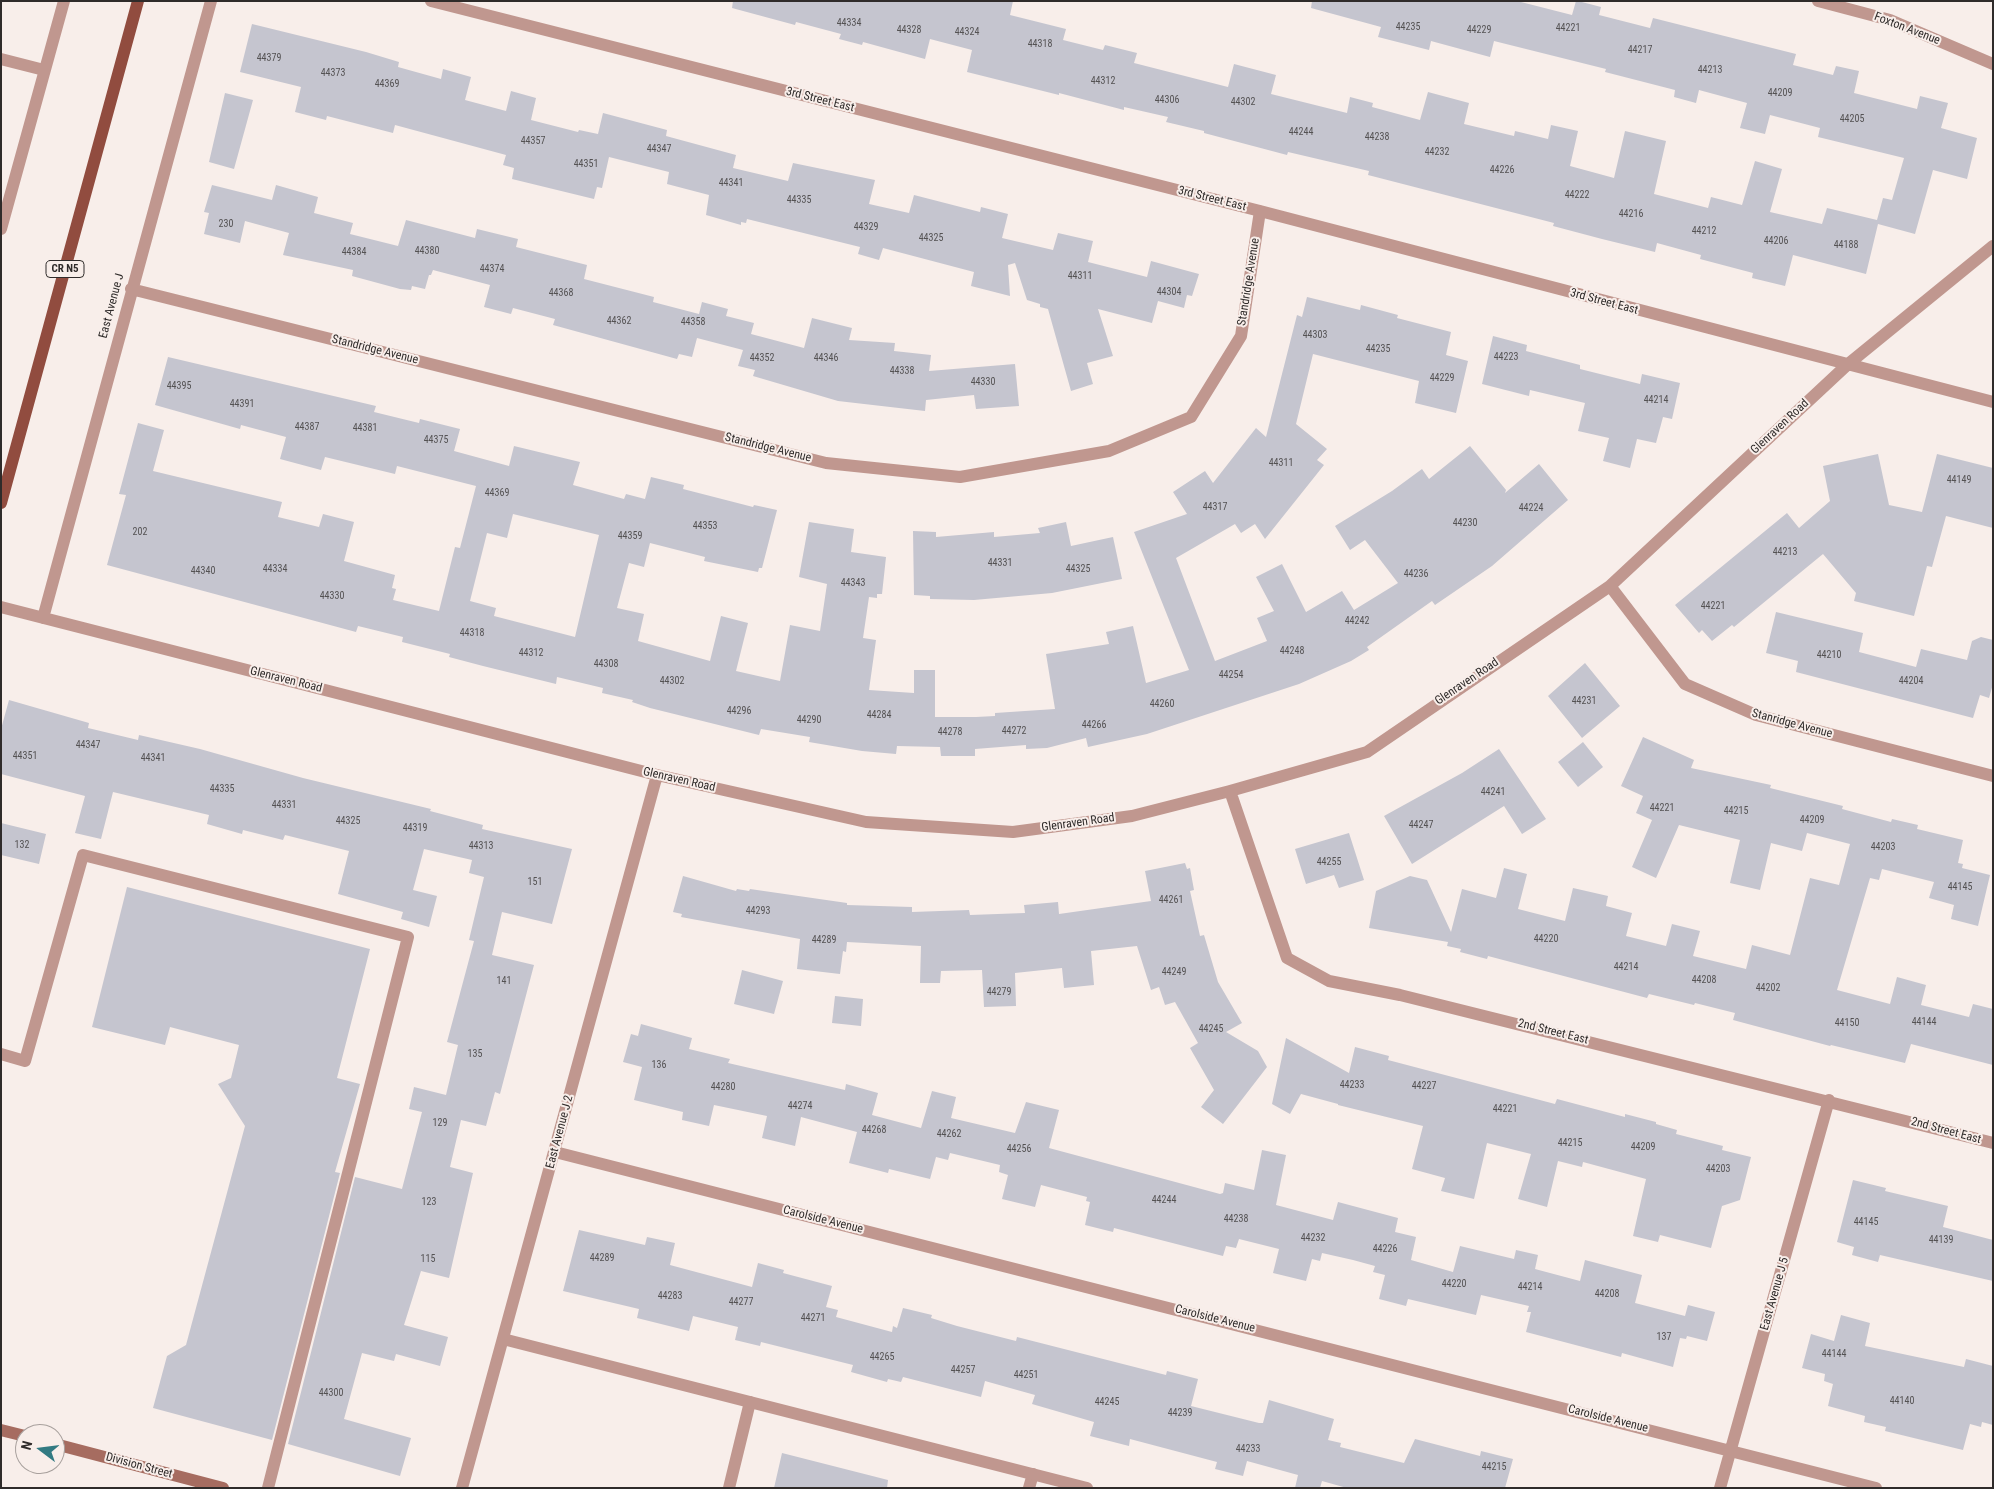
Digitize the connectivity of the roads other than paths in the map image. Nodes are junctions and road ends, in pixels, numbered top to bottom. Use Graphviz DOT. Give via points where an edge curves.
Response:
graph roads {
  1 [pos="64,1"];
  2 [pos="138,1"];
  3 [pos="211,1"];
  4 [pos="431,1"];
  5 [pos="1818,1"];
  6 [pos="1,59"];
  7 [pos="1993,64"];
  8 [pos="44,70"];
  9 [pos="1260,211"];
  10 [pos="1,230"];
  11 [pos="1993,246"];
  12 [pos="131,289"];
  13 [pos="1847,365"];
  14 [pos="1993,402"];
  15 [pos="1,504"];
  16 [pos="1610,586"];
  17 [pos="1,607"];
  18 [pos="43,618"];
  19 [pos="656,775"];
  20 [pos="1993,776"];
  21 [pos="1230,791"];
  22 [pos="1,1054"];
  23 [pos="1829,1100"];
  24 [pos="1993,1143"];
  25 [pos="555,1152"];
  26 [pos="502,1340"];
  27 [pos="750,1402"];
  28 [pos="1,1430"];
  29 [pos="15,1434"];
  30 [pos="65,1447"];
  31 [pos="1730,1450"];
  32 [pos="1033,1474"];
  33 [pos="223,1488"];
  34 [pos="268,1488"];
  35 [pos="462,1488"];
  36 [pos="729,1488"];
  37 [pos="1029,1488"];
  38 [pos="1086,1488"];
  39 [pos="1720,1488"];
  40 [pos="1876,1488"];
  1 -- 8 [label="street"];
  2 -- 15 [label="main road, CR N5"];
  3 -- 12 [label="street, East Avenue J"];
  4 -- 9 [label="street, 3rd Street East"];
  5 -- 7 [label="street, Foxton Avenue" via="1890,20"];
  6 -- 8 [label="street"];
  8 -- 10 [label="street"];
  9 -- 12 [label="street, Standridge Avenue" via="1241,336 1191,417 1109,451 960,477 826,462"];
  9 -- 13 [label="street, 3rd Street East"];
  11 -- 13 [label="street, Glenraven Road"];
  12 -- 18 [label="street, East Avenue J"];
  13 -- 14 [label="street, 3rd Street East"];
  13 -- 16 [label="street, Glenraven Road"];
  16 -- 20 [label="street, Stanridge Avenue" via="1685,684 1756,716"];
  16 -- 21 [label="street, Glenraven Road" via="1367,752"];
  17 -- 18 [label="street, Glenraven Road"];
  18 -- 19 [label="street, Glenraven Road"];
  19 -- 21 [label="street, Glenraven Road" via="866,822 1013,832 1132,816"];
  19 -- 25 [label="street, East Avenue J 2"];
  21 -- 23 [label="street, 2nd Street East" via="1287,958 1329,981 1400,995"];
  22 -- 34 [label="street" via="25,1061 83,855 408,936"];
  23 -- 24 [label="street, 2nd Street East"];
  23 -- 31 [label="street, East Avenue J 5"];
  25 -- 26 [label="street, East Avenue J 2"];
  25 -- 31 [label="street, Carolside Avenue"];
  26 -- 27 [label="street"];
  26 -- 35 [label="street, East Avenue J 2"];
  27 -- 32 [label="street"];
  27 -- 36 [label="street"];
  28 -- 29 [label="main road"];
  30 -- 33 [label="main road, Division Street"];
  31 -- 39 [label="street, East Avenue J 5"];
  31 -- 40 [label="street, Carolside Avenue"];
  32 -- 37 [label="street"];
  32 -- 38 [label="street"];
}
